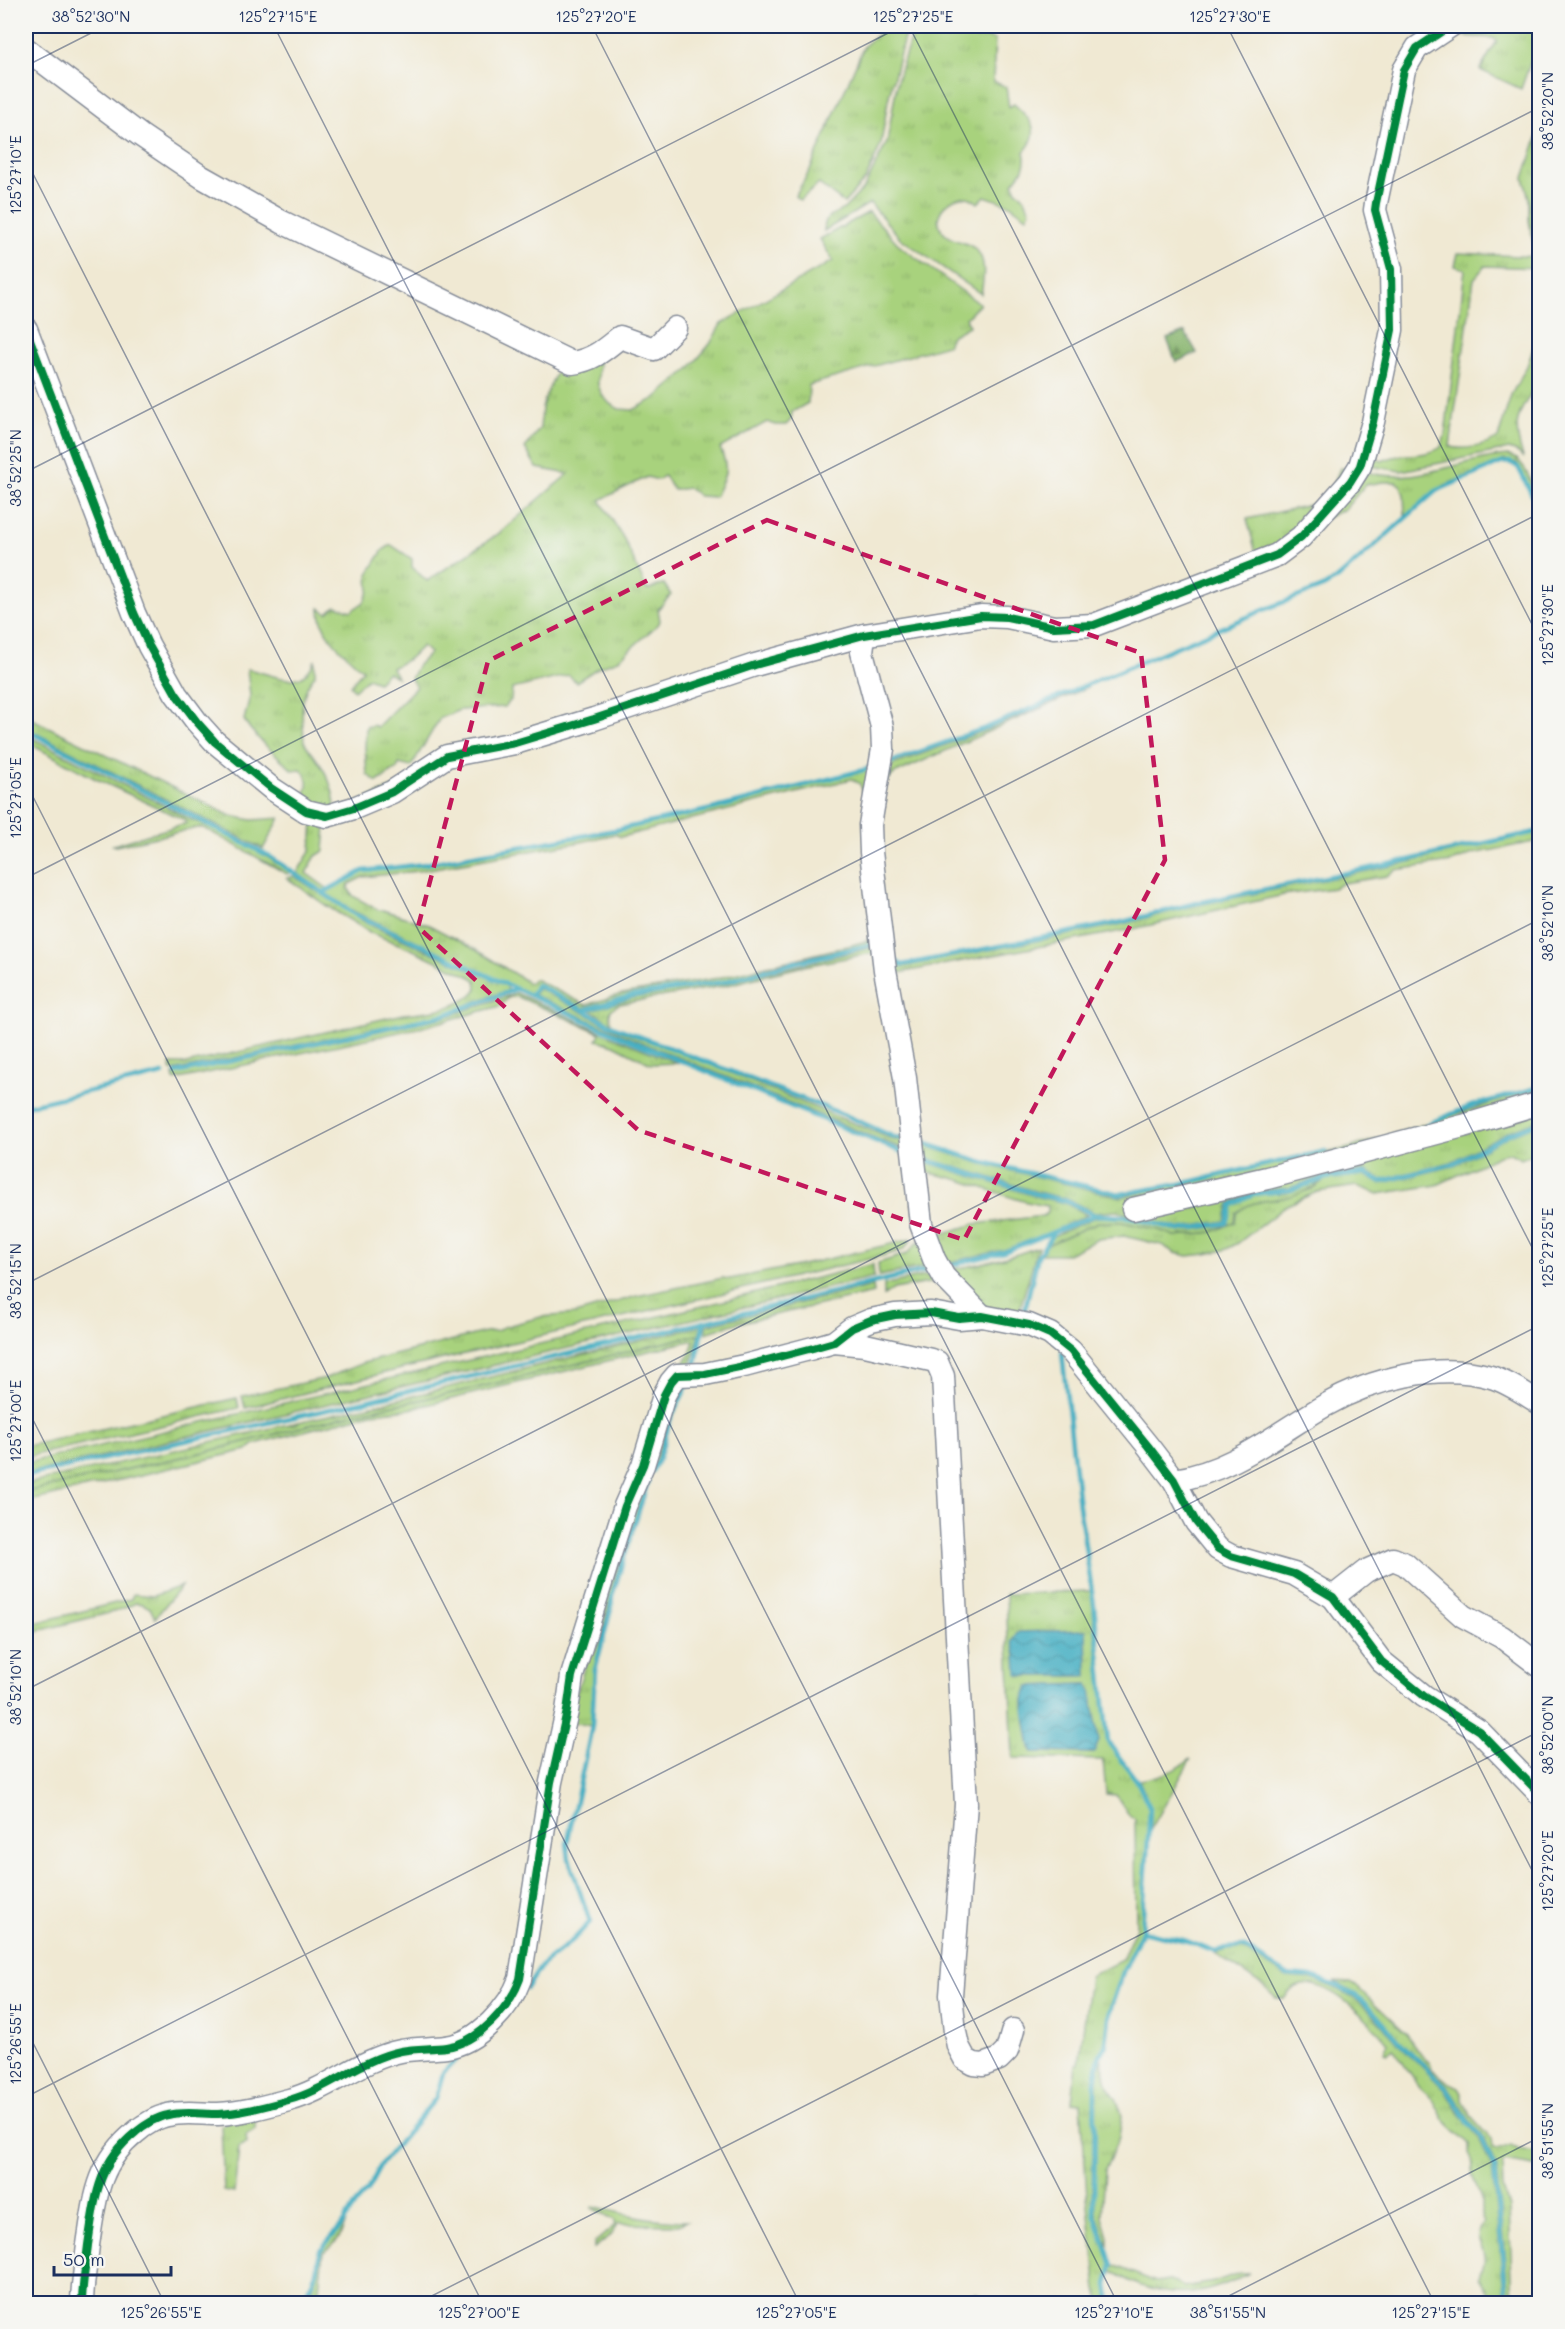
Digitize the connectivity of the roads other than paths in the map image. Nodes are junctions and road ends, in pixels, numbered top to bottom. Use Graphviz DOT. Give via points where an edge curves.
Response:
graph roads {
  1 [pos="1450,26"];
  2 [pos="26,49"];
  3 [pos="675,328"];
  4 [pos="26,329"];
  5 [pos="864,634"];
  6 [pos="1539,1103"];
  7 [pos="1133,1209"];
  8 [pos="982,1316"];
  9 [pos="834,1342"];
  10 [pos="1539,1403"];
  11 [pos="1174,1480"];
  12 [pos="1333,1597"];
  13 [pos="1539,1666"];
  14 [pos="1539,1794"];
  15 [pos="1013,2030"];
  16 [pos="82,2304"];
  1 -- 5 [label="street" via="1417,48 1404,70 1375,210 1391,269 1392,330 1373,422 1360,466 1350,482 1301,537 1277,555 1094,625 1054,627 981,616"];
  2 -- 3 [label="street" via="202,177 282,222 553,355 572,363 586,361 620,337 654,349"];
  4 -- 5 [label="street" via="134,613 171,684 215,742 306,811 327,816 354,808 392,792 447,756 515,743"];
  5 -- 8 [label="street" via="862,652 882,727 883,749 870,825 871,852 885,970 905,1078 921,1224 944,1277"];
  6 -- 7 [label="street" via="1267,1178"];
  8 -- 9 [label="street" via="895,1315 852,1328"];
  8 -- 11 [label="street" via="1029,1325 1050,1334 1071,1351"];
  9 -- 15 [label="street" via="931,1360 937,1362 943,1376 966,1804 952,2004 958,2046 965,2059 974,2064 999,2059 1007,2051"];
  9 -- 16 [label="street" via="744,1366 677,1376 664,1395 572,1676 520,1979 510,2001 468,2040 448,2047 400,2051 311,2093 248,2111 167,2115 140,2128 124,2142 100,2178"];
  10 -- 11 [label="street" via="1492,1378 1466,1373 1439,1372 1392,1379 1326,1405 1247,1454 1198,1477"];
  11 -- 12 [label="street" via="1196,1522 1218,1548 1232,1556 1294,1574"];
  12 -- 13 [label="street" via="1366,1571 1393,1559 1405,1564 1463,1616 1502,1637"];
  12 -- 14 [label="street" via="1381,1661 1424,1696 1479,1731"];
}
